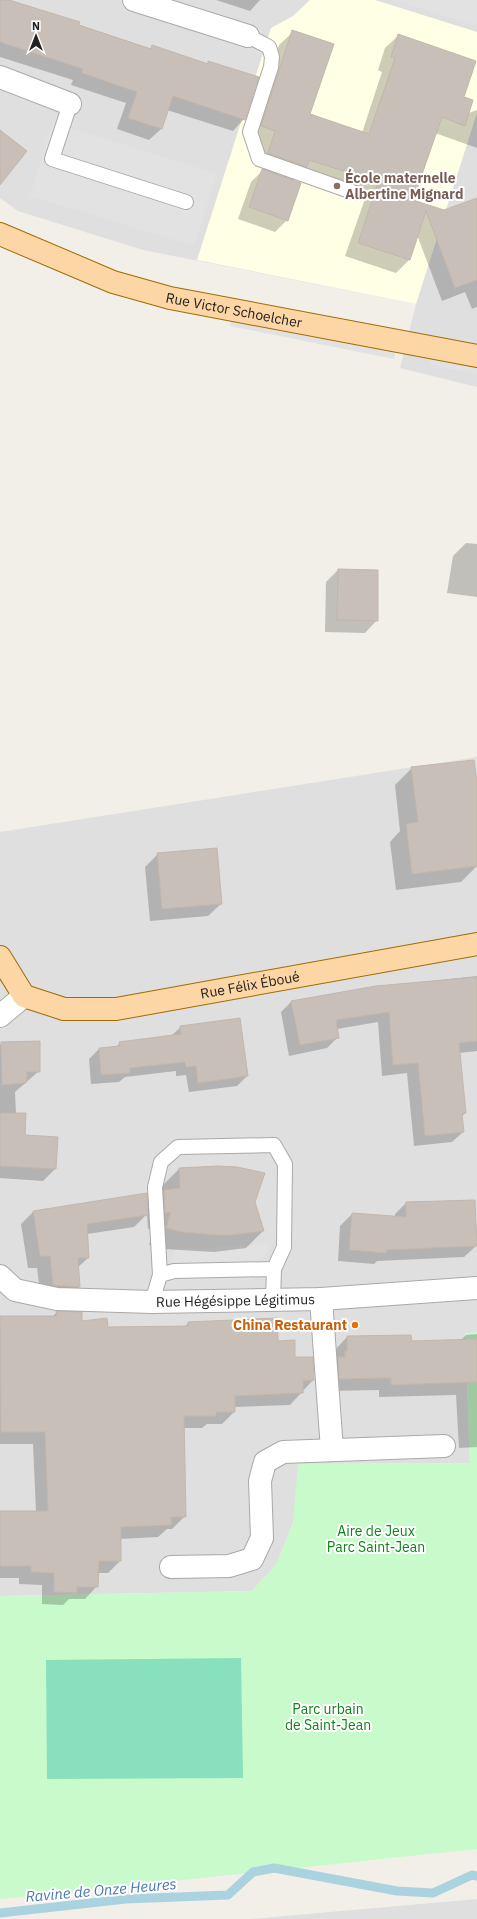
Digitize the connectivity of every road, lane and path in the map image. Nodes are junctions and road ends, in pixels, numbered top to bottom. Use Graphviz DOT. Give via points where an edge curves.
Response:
graph roads {
  1 [pos="134,0"];
  2 [pos="248,36"];
  3 [pos="0,77"];
  4 [pos="70,104"];
  5 [pos="355,193"];
  6 [pos="186,202"];
  7 [pos="0,234"];
  8 [pos="477,356"];
  9 [pos="477,944"];
  10 [pos="0,957"];
  11 [pos="24,996"];
  12 [pos="0,1016"];
  13 [pos="274,1269"];
  14 [pos="160,1275"];
  15 [pos="0,1276"];
  16 [pos="477,1288"];
  17 [pos="321,1299"];
  18 [pos="273,1300"];
  19 [pos="152,1302"];
  20 [pos="444,1446"];
  21 [pos="332,1450"];
  22 [pos="171,1567"];
  1 -- 2 [label="street"];
  2 -- 5 [label="lane" via="269,47 272,56 271,67 250,132 259,159"];
  3 -- 4 [label="street"];
  4 -- 6 [label="lane" via="52,159"];
  7 -- 8 [label="main road, Rue Victor Schoelcher" via="113,282 170,298"];
  9 -- 11 [label="main road, Rue Félix Éboué" via="116,1009 64,1009"];
  10 -- 11 [label="main road"];
  11 -- 12 [label="street"];
  13 -- 14 [label="lane" via="174,1271"];
  13 -- 14 [label="lane" via="284,1247 285,1164 274,1145 178,1147 161,1162 155,1187"];
  13 -- 18 [label="lane"];
  14 -- 19 [label="lane"];
  15 -- 19 [label="street, Rue Hégésippe Légitimus" via="15,1290 57,1299"];
  16 -- 17 [label="street, Rue Hégésippe Légitimus"];
  17 -- 18 [label="street, Rue Hégésippe Légitimus"];
  17 -- 21 [label="street"];
  18 -- 19 [label="street, Rue Hégésippe Légitimus"];
  20 -- 21 [label="street"];
  21 -- 22 [label="street" via="284,1452 265,1462 260,1480 262,1538 252,1559 229,1566"];
}
